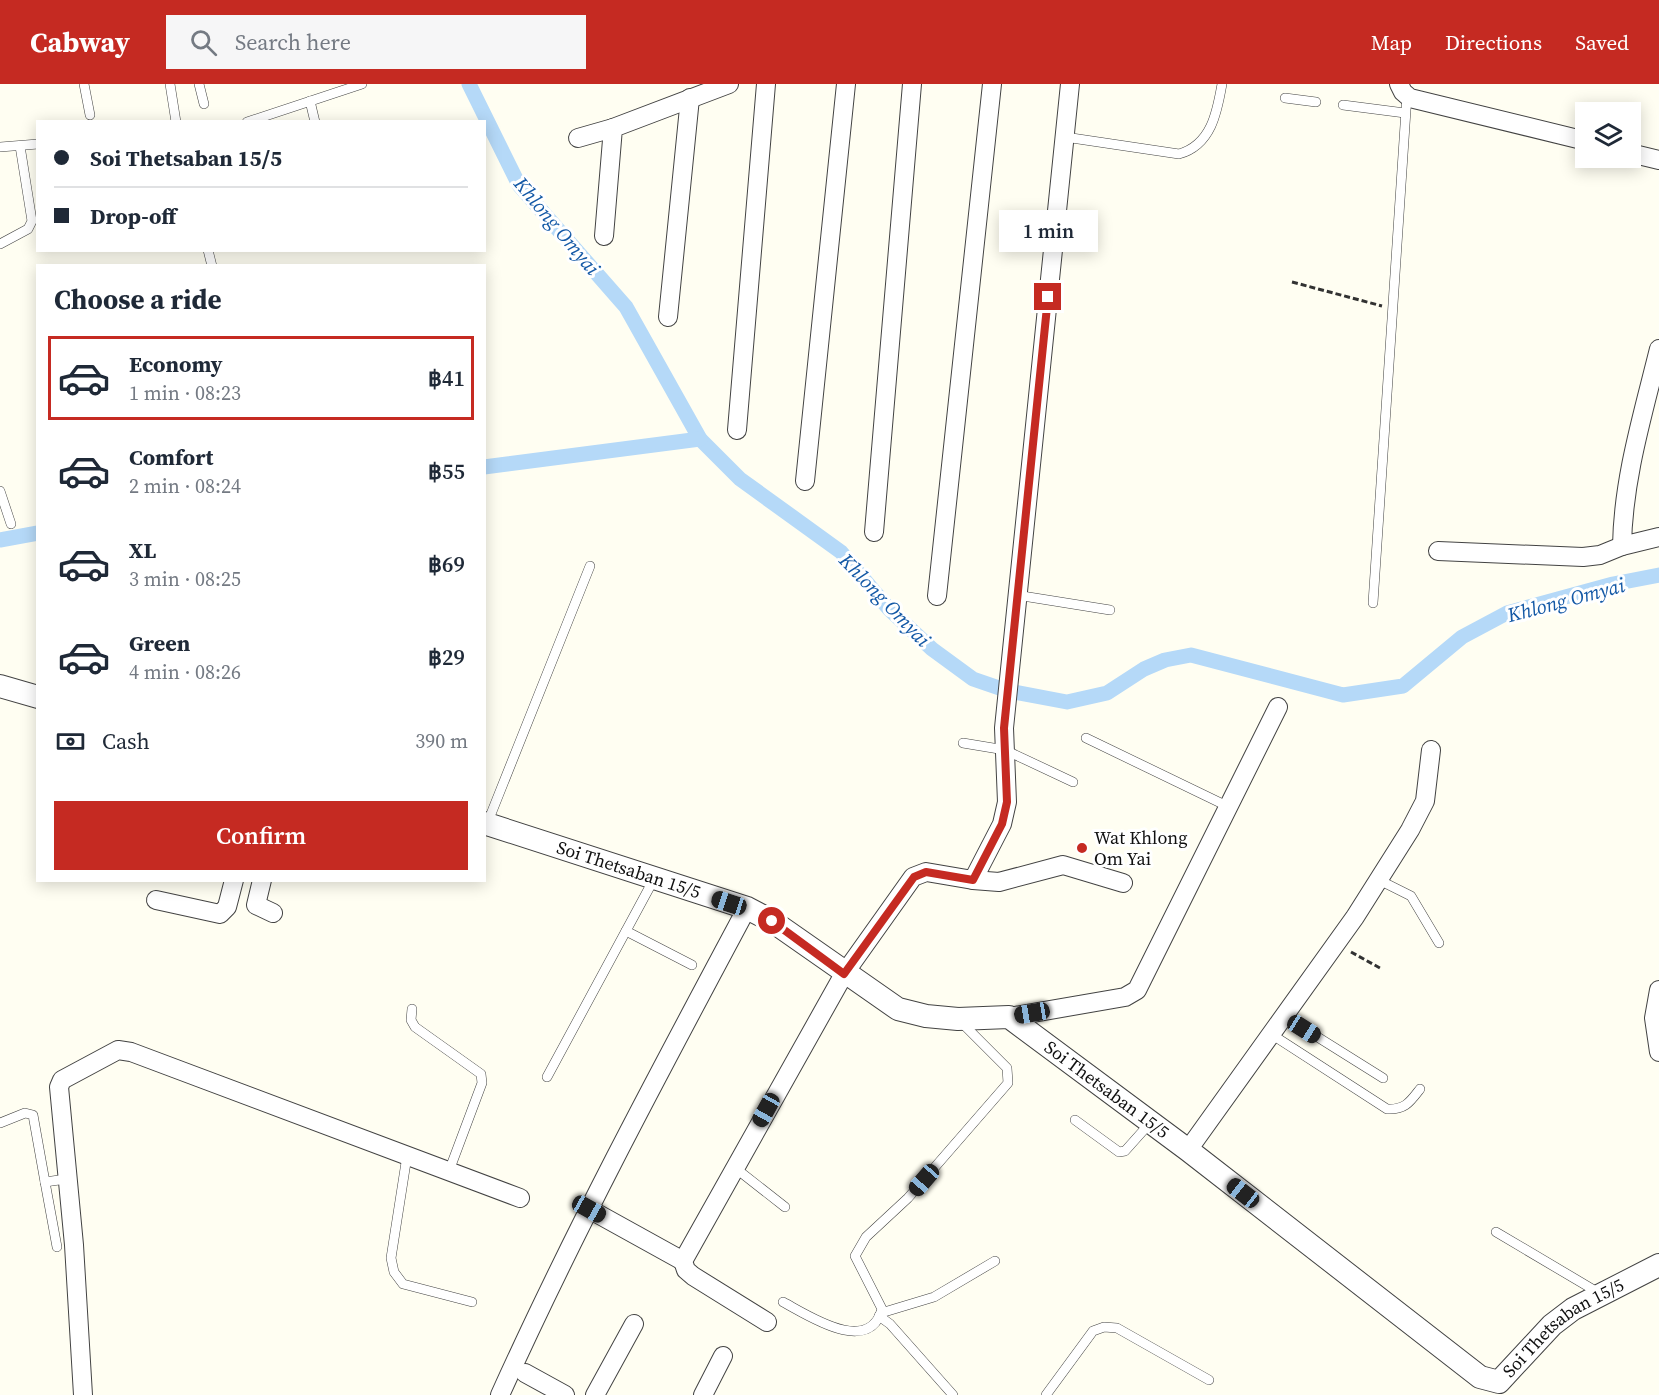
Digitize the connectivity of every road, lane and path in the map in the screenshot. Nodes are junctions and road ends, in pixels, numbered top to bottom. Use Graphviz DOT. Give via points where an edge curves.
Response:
graph roads {
  1 [pos="84,84"];
  2 [pos="170,84"];
  3 [pos="200,84"];
  4 [pos="362,84"];
  5 [pos="729,84"];
  6 [pos="766,84"];
  7 [pos="846,84"];
  8 [pos="912,84"];
  9 [pos="992,84"];
  10 [pos="1071,84"];
  11 [pos="1222,84"];
  12 [pos="690,98"];
  13 [pos="1285,98"];
  14 [pos="1404,98"];
  15 [pos="310,101"];
  16 [pos="1316,102"];
  17 [pos="204,104"];
  18 [pos="1342,105"];
  19 [pos="90,115"];
  20 [pos="176,120"];
  21 [pos="253,120"];
  22 [pos="315,120"];
  23 [pos="613,128"];
  24 [pos="1065,137"];
  25 [pos="578,138"];
  26 [pos="1575,138"];
  27 [pos="36,144"];
  28 [pos="21,146"];
  29 [pos="0,147"];
  30 [pos="1641,156"];
  31 [pos="1659,160"];
  32 [pos="604,236"];
  33 [pos="0,244"];
  34 [pos="1292,282"];
  35 [pos="1393,309"];
  36 [pos="668,317"];
  37 [pos="1659,350"];
  38 [pos="737,430"];
  39 [pos="805,481"];
  40 [pos="0,491"];
  41 [pos="11,524"];
  42 [pos="874,532"];
  43 [pos="1659,537"];
  44 [pos="1622,546"];
  45 [pos="1438,551"];
  46 [pos="590,566"];
  47 [pos="1016,595"];
  48 [pos="937,596"];
  49 [pos="1373,603"];
  50 [pos="1110,610"];
  51 [pos="0,686"];
  52 [pos="36,696"];
  53 [pos="1278,707"];
  54 [pos="1086,738"];
  55 [pos="963,743"];
  56 [pos="1005,750"];
  57 [pos="1431,750"];
  58 [pos="1073,782"];
  59 [pos="1229,807"];
  60 [pos="486,824"];
  61 [pos="654,879"];
  62 [pos="973,880"];
  63 [pos="1378,880"];
  64 [pos="234,882"];
  65 [pos="262,882"];
  66 [pos="1123,883"];
  67 [pos="156,900"];
  68 [pos="747,909"];
  69 [pos="273,913"];
  70 [pos="626,931"];
  71 [pos="1439,943"];
  72 [pos="1336,944"];
  73 [pos="692,965"];
  74 [pos="1380,968"];
  75 [pos="844,974"];
  76 [pos="1659,990"];
  77 [pos="412,1009"];
  78 [pos="1284,1016"];
  79 [pos="1009,1017"];
  80 [pos="958,1019"];
  81 [pos="1271,1034"];
  82 [pos="1659,1053"];
  83 [pos="547,1077"];
  84 [pos="1383,1078"];
  85 [pos="1420,1089"];
  86 [pos="1076,1120"];
  87 [pos="0,1123"];
  88 [pos="1150,1123"];
  89 [pos="1188,1150"];
  90 [pos="407,1156"];
  91 [pos="734,1167"];
  92 [pos="449,1171"];
  93 [pos="66,1179"];
  94 [pos="45,1182"];
  95 [pos="520,1198"];
  96 [pos="785,1207"];
  97 [pos="589,1209"];
  98 [pos="1496,1232"];
  99 [pos="57,1247"];
  100 [pos="683,1261"];
  101 [pos="995,1261"];
  102 [pos="1659,1265"];
  103 [pos="1601,1294"];
  104 [pos="472,1302"];
  105 [pos="783,1302"];
  106 [pos="880,1314"];
  107 [pos="767,1322"];
  108 [pos="634,1324"];
  109 [pos="723,1356"];
  110 [pos="525,1372"];
  111 [pos="1209,1380"];
  112 [pos="1498,1388"];
  113 [pos="83,1395"];
  114 [pos="500,1395"];
  115 [pos="565,1395"];
  116 [pos="595,1395"];
  117 [pos="703,1395"];
  118 [pos="953,1395"];
  119 [pos="1046,1395"];
  1 -- 19 [label="lane"];
  2 -- 20 [label="lane"];
  3 -- 17 [label="lane"];
  4 -- 15 [label="lane"];
  5 -- 12 [label="street"];
  6 -- 38 [label="street"];
  7 -- 39 [label="street"];
  8 -- 42 [label="street"];
  9 -- 48 [label="street"];
  10 -- 24 [label="street"];
  11 -- 24 [label="lane" via="1217,116 1210,130 1185,152"];
  12 -- 23 [label="street"];
  12 -- 36 [label="street"];
  13 -- 16 [label="lane"];
  14 -- 18 [label="lane"];
  14 -- 26 [label="street"];
  14 -- 35 [label="lane"];
  15 -- 21 [label="lane"];
  15 -- 22 [label="lane"];
  23 -- 25 [label="street"];
  23 -- 32 [label="street"];
  24 -- 47 [label="street"];
  27 -- 28 [label="lane"];
  28 -- 29 [label="lane"];
  28 -- 33 [label="lane" via="33,221 28,230"];
  30 -- 31 [label="street"];
  34 -- 35 [label="path"];
  35 -- 49 [label="lane"];
  37 -- 44 [label="street" via="1629,469"];
  40 -- 41 [label="lane"];
  43 -- 44 [label="street"];
  44 -- 45 [label="street" via="1583,557"];
  46 -- 60 [label="lane"];
  47 -- 50 [label="lane"];
  47 -- 56 [label="street"];
  51 -- 52 [label="street"];
  53 -- 59 [label="street"];
  54 -- 59 [label="lane"];
  55 -- 56 [label="lane"];
  56 -- 58 [label="lane"];
  56 -- 62 [label="street" via="1005,813"];
  57 -- 63 [label="street" via="1425,801"];
  59 -- 79 [label="street" via="1137,990 1125,997"];
  60 -- 61 [label="street, Soi Thetsaban 15/5"];
  61 -- 68 [label="street, Soi Thetsaban 15/5"];
  61 -- 70 [label="lane"];
  62 -- 66 [label="street" via="999,882 1063,865"];
  62 -- 75 [label="street" via="926,872 914,877"];
  63 -- 71 [label="lane" via="1411,896"];
  63 -- 72 [label="street"];
  64 -- 67 [label="street" via="227,908 220,914"];
  65 -- 69 [label="street" via="256,905"];
  68 -- 75 [label="street, Soi Thetsaban 15/5" via="772,921"];
  68 -- 97 [label="street"];
  70 -- 73 [label="lane"];
  70 -- 83 [label="lane"];
  72 -- 74 [label="path"];
  72 -- 78 [label="street"];
  75 -- 80 [label="street, Soi Thetsaban 15/5" via="898,1009"];
  75 -- 91 [label="street"];
  76 -- 82 [label="street" via="1654,1018"];
  77 -- 92 [label="lane" via="415,1027 482,1074"];
  78 -- 81 [label="street"];
  78 -- 84 [label="lane"];
  79 -- 80 [label="street, Soi Thetsaban 15/5"];
  79 -- 88 [label="street, Soi Thetsaban 15/5"];
  80 -- 106 [label="lane" via="1007,1068 1008,1083 908,1198 855,1252 882,1310"];
  81 -- 85 [label="lane" via="1387,1109 1407,1106"];
  81 -- 89 [label="street"];
  86 -- 88 [label="lane" via="1119,1152 1125,1151"];
  87 -- 94 [label="lane" via="26,1113 33,1116"];
  88 -- 89 [label="street, Soi Thetsaban 15/5"];
  89 -- 112 [label="street, Soi Thetsaban 15/5" via="1472,1372"];
  90 -- 92 [label="street"];
  90 -- 93 [label="street" via="118,1050 62,1080 59,1093"];
  90 -- 104 [label="lane" via="391,1258 394,1272 403,1284"];
  91 -- 96 [label="lane"];
  91 -- 100 [label="street"];
  92 -- 95 [label="street"];
  93 -- 94 [label="lane"];
  93 -- 113 [label="street"];
  94 -- 99 [label="lane"];
  97 -- 100 [label="street"];
  97 -- 114 [label="street"];
  98 -- 103 [label="lane"];
  100 -- 107 [label="street" via="693,1276"];
  101 -- 106 [label="lane" via="934,1297"];
  102 -- 103 [label="street, Soi Thetsaban 15/5"];
  103 -- 112 [label="street, Soi Thetsaban 15/5" via="1552,1325"];
  105 -- 106 [label="lane" via="843,1331 860,1330"];
  106 -- 118 [label="lane"];
  108 -- 116 [label="street"];
  109 -- 117 [label="street"];
  110 -- 115 [label="street"];
  111 -- 119 [label="lane" via="1117,1328 1104,1327 1094,1331"];
}
